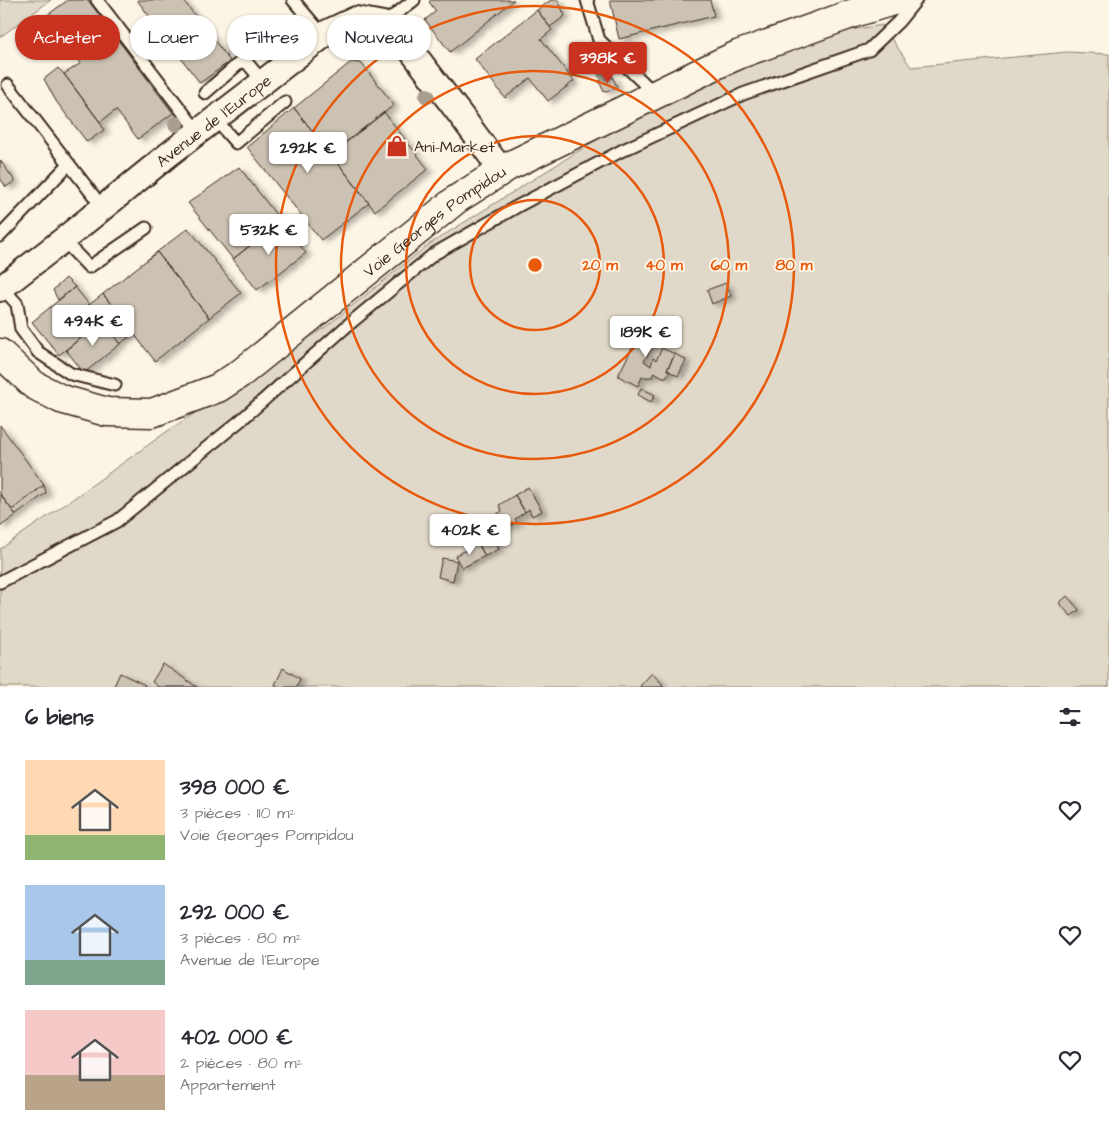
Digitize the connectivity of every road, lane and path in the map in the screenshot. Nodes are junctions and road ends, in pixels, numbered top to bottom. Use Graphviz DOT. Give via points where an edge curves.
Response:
graph roads {
  1 [pos="97,0"];
  2 [pos="292,0"];
  3 [pos="414,0"];
  4 [pos="587,0"];
  5 [pos="896,0"];
  6 [pos="916,0"];
  7 [pos="395,15"];
  8 [pos="327,33"];
  9 [pos="323,35"];
  10 [pos="418,60"];
  11 [pos="263,82"];
  12 [pos="8,85"];
  13 [pos="204,93"];
  14 [pos="655,94"];
  15 [pos="285,102"];
  16 [pos="207,125"];
  17 [pos="69,164"];
  18 [pos="502,171"];
  19 [pos="103,208"];
  20 [pos="146,228"];
  21 [pos="0,236"];
  22 [pos="63,240"];
  23 [pos="1,287"];
  24 [pos="0,353"];
  25 [pos="116,385"];
  26 [pos="0,582"];
  1 -- 16 [label="lane"];
  2 -- 9 [label="lane"];
  3 -- 7 [label="lane"];
  4 -- 14 [label="lane" via="599,40"];
  5 -- 14 [label="street, Voie Georges Pompidou" via="740,54"];
  6 -- 26 [label="lane" via="900,21 869,50 743,94 621,151 434,254 241,420 117,521"];
  8 -- 9 [label="street, Avenue de l'Europe"];
  9 -- 11 [label="street, Avenue de l'Europe"];
  10 -- 18 [label="street, Avenue de l'Europe"];
  11 -- 13 [label="lane" via="244,60"];
  11 -- 16 [label="street, Avenue de l'Europe"];
  12 -- 17 [label="lane"];
  14 -- 18 [label="street, Voie Georges Pompidou"];
  15 -- 16 [label="lane" via="236,143"];
  16 -- 19 [label="street, Avenue de l'Europe"];
  17 -- 19 [label="lane"];
  17 -- 21 [label="lane"];
  18 -- 24 [label="street, Voie Georges Pompidou" via="457,199 242,373 218,388 152,412 107,412 60,399 34,385"];
  19 -- 22 [label="street, Avenue de l'Europe"];
  20 -- 22 [label="lane" via="89,267"];
  22 -- 23 [label="street, Avenue de l'Europe"];
  23 -- 25 [label="lane" via="17,304 21,329 38,352 71,374"];
}
